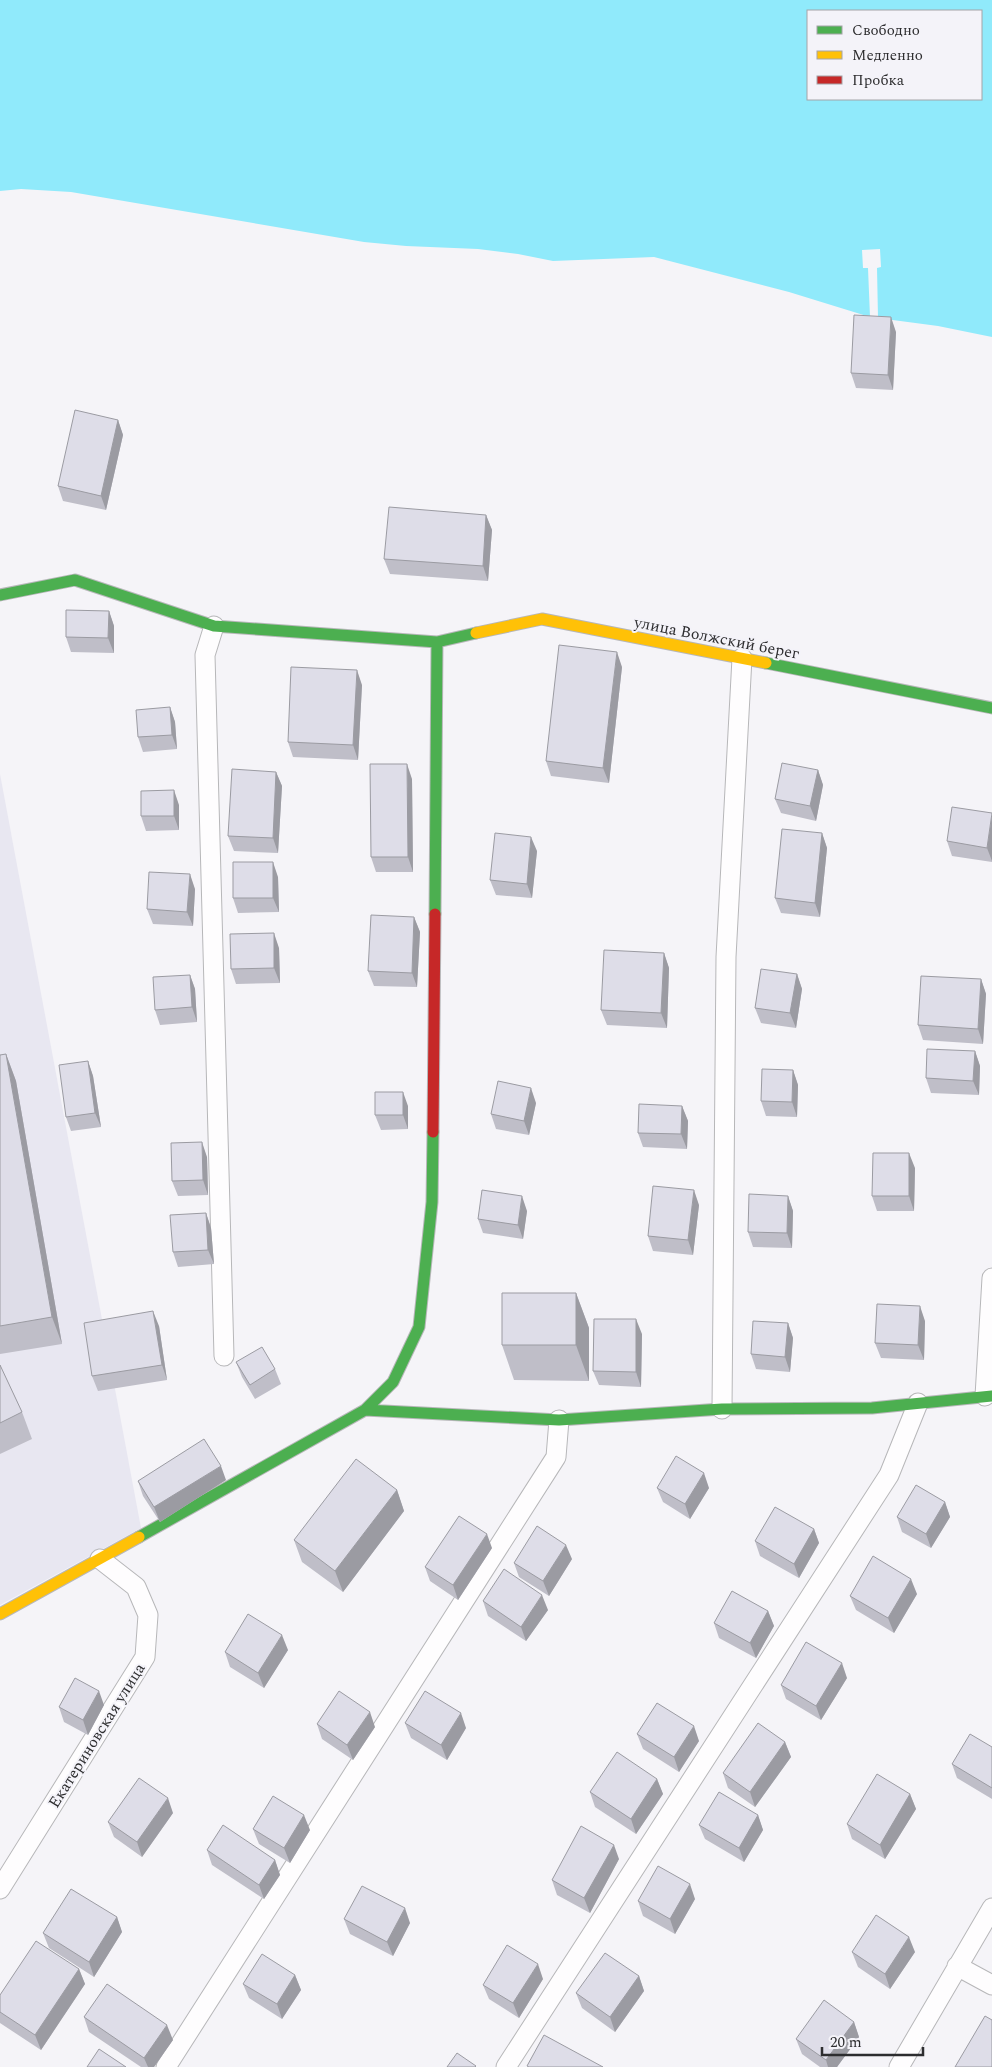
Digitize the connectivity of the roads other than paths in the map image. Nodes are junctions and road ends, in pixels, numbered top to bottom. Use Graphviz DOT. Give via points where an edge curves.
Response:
graph roads {
  1 [pos="0,595"];
  2 [pos="214,626"];
  3 [pos="437,642"];
  4 [pos="742,658"];
  5 [pos="992,708"];
  6 [pos="992,1278"];
  7 [pos="224,1356"];
  8 [pos="988,1396"];
  9 [pos="918,1403"];
  10 [pos="722,1409"];
  11 [pos="365,1410"];
  12 [pos="559,1420"];
  13 [pos="100,1558"];
  14 [pos="0,1614"];
  15 [pos="0,1889"];
  16 [pos="992,1908"];
  17 [pos="956,1966"];
  18 [pos="992,1985"];
  19 [pos="166,2067"];
  20 [pos="506,2067"];
  21 [pos="899,2067"];
  1 -- 2 [label="street, улица Волжский берег" via="75,580"];
  2 -- 3 [label="street, улица Волжский берег"];
  2 -- 7 [label="lane" via="205,655"];
  3 -- 4 [label="street, улица Волжский берег" via="542,619"];
  3 -- 11 [label="street" via="432,1202 419,1327 393,1382"];
  4 -- 5 [label="street, улица Волжский берег"];
  4 -- 10 [label="lane" via="726,957"];
  6 -- 8 [label="lane"];
  8 -- 9 [label="street"];
  9 -- 10 [label="street" via="872,1408"];
  9 -- 20 [label="lane" via="889,1475"];
  10 -- 12 [label="street"];
  11 -- 12 [label="street"];
  11 -- 13 [label="street"];
  12 -- 19 [label="lane" via="556,1457"];
  13 -- 14 [label="street"];
  13 -- 15 [label="lane, Екатериновская улица" via="136,1587 148,1615 145,1657"];
  16 -- 17 [label="lane"];
  17 -- 18 [label="lane"];
  17 -- 21 [label="lane"];
}
